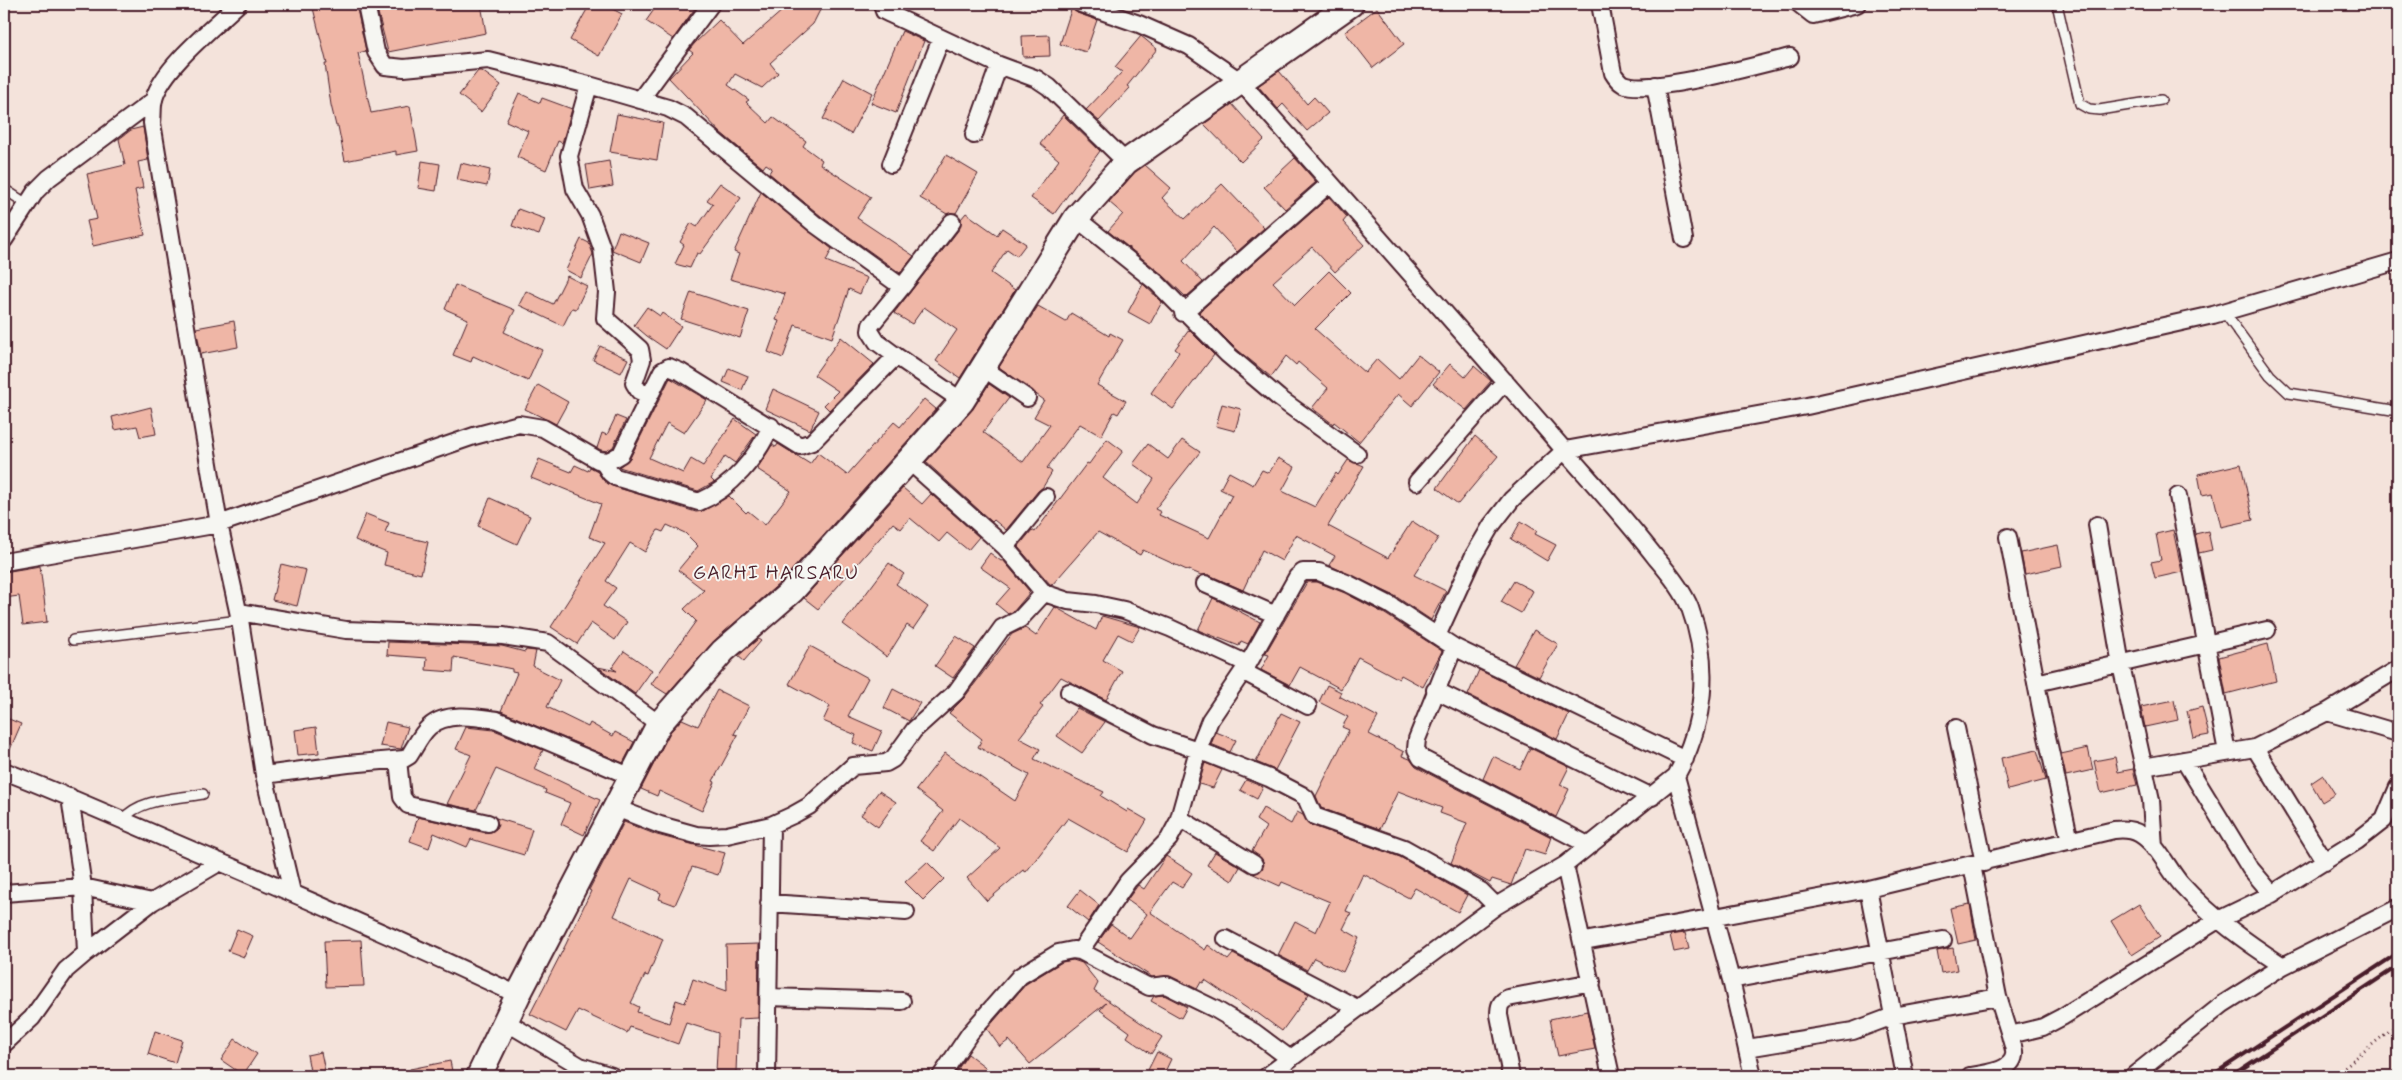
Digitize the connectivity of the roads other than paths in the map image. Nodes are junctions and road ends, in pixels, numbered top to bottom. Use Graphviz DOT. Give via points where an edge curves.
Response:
graph roads {
  1 [pos="238,4"];
  2 [pos="366,4"];
  3 [pos="711,4"];
  4 [pos="882,4"];
  5 [pos="1081,4"];
  6 [pos="1351,4"];
  7 [pos="1600,4"];
  8 [pos="1799,4"];
  9 [pos="1857,4"];
  10 [pos="2057,4"];
  11 [pos="941,39"];
  12 [pos="1790,57"];
  13 [pos="999,64"];
  14 [pos="1240,80"];
  15 [pos="589,85"];
  16 [pos="1655,85"];
  17 [pos="154,100"];
  18 [pos="640,100"];
  19 [pos="2161,100"];
  20 [pos="974,135"];
  21 [pos="1126,162"];
  22 [pos="891,164"];
  23 [pos="1330,183"];
  24 [pos="4,189"];
  25 [pos="27,204"];
  26 [pos="1076,218"];
  27 [pos="952,222"];
  28 [pos="1684,239"];
  29 [pos="4,240"];
  30 [pos="2398,261"];
  31 [pos="902,287"];
  32 [pos="1183,312"];
  33 [pos="2224,312"];
  34 [pos="896,356"];
  35 [pos="983,368"];
  36 [pos="1505,380"];
  37 [pos="650,396"];
  38 [pos="1027,398"];
  39 [pos="962,401"];
  40 [pos="2398,411"];
  41 [pos="771,426"];
  42 [pos="1565,450"];
  43 [pos="1357,454"];
  44 [pos="909,461"];
  45 [pos="603,462"];
  46 [pos="1417,482"];
  47 [pos="2178,496"];
  48 [pos="1046,497"];
  49 [pos="219,524"];
  50 [pos="2097,525"];
  51 [pos="2008,537"];
  52 [pos="1005,547"];
  53 [pos="4,562"];
  54 [pos="1205,584"];
  55 [pos="1044,593"];
  56 [pos="1276,615"];
  57 [pos="239,616"];
  58 [pos="2267,630"];
  59 [pos="1437,636"];
  60 [pos="73,640"];
  61 [pos="2206,644"];
  62 [pos="1454,647"];
  63 [pos="2121,665"];
  64 [pos="1246,668"];
  65 [pos="2398,669"];
  66 [pos="2036,683"];
  67 [pos="1435,690"];
  68 [pos="1069,692"];
  69 [pos="1308,706"];
  70 [pos="2327,712"];
  71 [pos="659,724"];
  72 [pos="1956,728"];
  73 [pos="2398,733"];
  74 [pos="2255,748"];
  75 [pos="1198,750"];
  76 [pos="2227,752"];
  77 [pos="398,760"];
  78 [pos="1685,760"];
  79 [pos="2184,760"];
  80 [pos="2143,767"];
  81 [pos="4,771"];
  82 [pos="264,775"];
  83 [pos="1676,776"];
  84 [pos="632,777"];
  85 [pos="2398,787"];
  86 [pos="203,794"];
  87 [pos="70,797"];
  88 [pos="1652,797"];
  89 [pos="616,808"];
  90 [pos="1179,818"];
  91 [pos="122,820"];
  92 [pos="488,823"];
  93 [pos="771,825"];
  94 [pos="2070,840"];
  95 [pos="1590,846"];
  96 [pos="2154,848"];
  97 [pos="220,862"];
  98 [pos="2325,862"];
  99 [pos="1254,864"];
  100 [pos="1978,864"];
  101 [pos="1566,865"];
  102 [pos="83,887"];
  103 [pos="1868,889"];
  104 [pos="292,892"];
  105 [pos="4,893"];
  106 [pos="2272,894"];
  107 [pos="152,902"];
  108 [pos="769,903"];
  109 [pos="1496,906"];
  110 [pos="2398,908"];
  111 [pos="906,912"];
  112 [pos="1713,918"];
  113 [pos="2218,920"];
  114 [pos="1226,938"];
  115 [pos="1943,940"];
  116 [pos="1584,941"];
  117 [pos="1080,951"];
  118 [pos="1879,952"];
  119 [pos="86,953"];
  120 [pos="2283,966"];
  121 [pos="1731,980"];
  122 [pos="1592,982"];
  123 [pos="518,995"];
  124 [pos="768,997"];
  125 [pos="1998,997"];
  126 [pos="902,1001"];
  127 [pos="1357,1008"];
  128 [pos="1893,1016"];
  129 [pos="506,1022"];
  130 [pos="2010,1036"];
  131 [pos="4,1044"];
  132 [pos="1746,1048"];
  133 [pos="1290,1058"];
  134 [pos="1269,1075"];
  135 [pos="480,1076"];
  136 [pos="612,1076"];
  137 [pos="767,1076"];
  138 [pos="941,1076"];
  139 [pos="1511,1076"];
  140 [pos="1611,1076"];
  141 [pos="1753,1076"];
  142 [pos="1905,1076"];
  143 [pos="1970,1076"];
  144 [pos="2133,1076"];
  1 -- 17 [label="street" via="182,57"];
  2 -- 15 [label="street" via="376,52 385,66 404,68 488,60"];
  3 -- 18 [label="street"];
  4 -- 11 [label="street" via="884,11"];
  5 -- 14 [label="street" via="1189,46"];
  6 -- 14 [label="street"];
  7 -- 16 [label="street" via="1617,80 1625,84"];
  8 -- 9 [label="street" via="1813,15"];
  10 -- 19 [label="lane" via="2080,104 2099,110"];
  11 -- 13 [label="street"];
  11 -- 22 [label="street"];
  12 -- 16 [label="street"];
  13 -- 20 [label="street"];
  13 -- 21 [label="street" via="1050,87"];
  14 -- 21 [label="street"];
  14 -- 23 [label="street"];
  15 -- 18 [label="street"];
  15 -- 37 [label="street" via="569,156 571,176 602,248 606,318 640,349 642,360 634,383 639,391"];
  16 -- 28 [label="street"];
  17 -- 25 [label="street" via="49,178"];
  17 -- 49 [label="street" via="152,123"];
  18 -- 31 [label="street" via="686,117 816,225"];
  21 -- 26 [label="street"];
  23 -- 32 [label="street"];
  23 -- 36 [label="street"];
  24 -- 25 [label="lane"];
  25 -- 29 [label="street"];
  26 -- 32 [label="street" via="1157,284"];
  26 -- 35 [label="street"];
  27 -- 31 [label="street"];
  30 -- 33 [label="street"];
  31 -- 34 [label="street" via="871,325 870,331 877,342"];
  32 -- 43 [label="street" via="1226,354 1279,398"];
  33 -- 40 [label="lane" via="2270,375 2289,393"];
  33 -- 42 [label="street" via="1807,406"];
  34 -- 39 [label="street"];
  34 -- 41 [label="street" via="812,442 800,446"];
  35 -- 38 [label="street"];
  35 -- 39 [label="street"];
  36 -- 42 [label="street"];
  36 -- 46 [label="street"];
  37 -- 41 [label="street" via="662,371 674,368"];
  37 -- 45 [label="street" via="622,454"];
  39 -- 44 [label="street"];
  41 -- 45 [label="street" via="748,464 699,502 615,477"];
  42 -- 59 [label="street" via="1512,499 1491,526"];
  42 -- 78 [label="street" via="1651,550 1690,607 1700,646 1704,686 1697,728"];
  44 -- 52 [label="street"];
  44 -- 71 [label="street" via="792,591 723,651"];
  45 -- 49 [label="street" via="543,428 519,424 474,436"];
  47 -- 61 [label="street"];
  48 -- 52 [label="street"];
  49 -- 53 [label="street"];
  49 -- 57 [label="street"];
  50 -- 63 [label="street"];
  51 -- 66 [label="street"];
  52 -- 55 [label="street"];
  54 -- 56 [label="street"];
  55 -- 64 [label="street" via="1075,603 1124,610 1170,628"];
  55 -- 93 [label="street" via="1020,619 1002,628 956,692 914,730 893,759 886,763 853,766 809,806"];
  56 -- 59 [label="street" via="1297,577 1303,572 1319,572 1390,606"];
  56 -- 64 [label="street"];
  57 -- 60 [label="lane"];
  57 -- 71 [label="street" via="346,630 503,636 548,643"];
  57 -- 82 [label="street"];
  58 -- 61 [label="street"];
  59 -- 62 [label="street"];
  61 -- 63 [label="street"];
  61 -- 76 [label="street"];
  62 -- 67 [label="street"];
  62 -- 78 [label="street"];
  63 -- 66 [label="street"];
  63 -- 80 [label="street"];
  64 -- 69 [label="street"];
  64 -- 75 [label="street" via="1210,720"];
  65 -- 70 [label="street"];
  66 -- 94 [label="street"];
  67 -- 88 [label="street"];
  67 -- 95 [label="street" via="1417,740 1416,749 1421,758"];
  68 -- 75 [label="street" via="1152,735"];
  70 -- 73 [label="street"];
  70 -- 74 [label="street"];
  71 -- 84 [label="street"];
  72 -- 100 [label="street"];
  74 -- 76 [label="street"];
  74 -- 98 [label="street"];
  75 -- 90 [label="street"];
  75 -- 109 [label="street" via="1302,794 1314,816 1404,848 1481,891"];
  76 -- 79 [label="street"];
  77 -- 82 [label="street"];
  77 -- 84 [label="street" via="409,756 435,722 478,717 497,720"];
  77 -- 92 [label="street" via="402,797 408,805"];
  78 -- 83 [label="street"];
  79 -- 80 [label="street"];
  79 -- 106 [label="street" via="2250,868"];
  80 -- 96 [label="street" via="2151,800"];
  81 -- 87 [label="street"];
  82 -- 104 [label="street"];
  83 -- 88 [label="street"];
  83 -- 112 [label="street"];
  84 -- 89 [label="street"];
  85 -- 98 [label="street" via="2384,820"];
  86 -- 91 [label="lane" via="134,808"];
  87 -- 91 [label="street"];
  87 -- 102 [label="street"];
  88 -- 95 [label="street"];
  89 -- 93 [label="street" via="696,835 727,835"];
  89 -- 123 [label="street"];
  90 -- 99 [label="street"];
  90 -- 117 [label="street" via="1169,839 1128,880"];
  91 -- 97 [label="street"];
  93 -- 108 [label="street"];
  94 -- 96 [label="street" via="2125,829 2140,834"];
  94 -- 100 [label="street"];
  95 -- 101 [label="street"];
  96 -- 113 [label="street" via="2181,884"];
  97 -- 104 [label="street"];
  97 -- 107 [label="street"];
  98 -- 106 [label="street"];
  100 -- 103 [label="street"];
  100 -- 125 [label="street"];
  101 -- 109 [label="street"];
  101 -- 116 [label="street"];
  102 -- 105 [label="street"];
  102 -- 107 [label="street"];
  102 -- 119 [label="street"];
  103 -- 112 [label="street"];
  103 -- 118 [label="street"];
  104 -- 123 [label="street"];
  106 -- 113 [label="street"];
  107 -- 119 [label="street"];
  108 -- 111 [label="street"];
  108 -- 124 [label="street"];
  109 -- 127 [label="street"];
  110 -- 120 [label="street"];
  112 -- 116 [label="street"];
  112 -- 121 [label="street"];
  113 -- 120 [label="street"];
  113 -- 130 [label="street" via="2062,1017 2043,1027"];
  114 -- 127 [label="street"];
  115 -- 118 [label="street"];
  116 -- 122 [label="street"];
  117 -- 133 [label="street" via="1150,987 1166,985 1215,1009"];
  117 -- 138 [label="street" via="1058,953 1020,976 970,1033"];
  118 -- 121 [label="street"];
  118 -- 128 [label="street"];
  119 -- 131 [label="street" via="66,970 32,1018"];
  120 -- 144 [label="street" via="2223,1004"];
  121 -- 132 [label="street"];
  122 -- 139 [label="street" via="1502,1001 1499,1015"];
  122 -- 140 [label="street"];
  123 -- 129 [label="street"];
  124 -- 126 [label="street"];
  124 -- 137 [label="street"];
  125 -- 128 [label="street"];
  125 -- 130 [label="street"];
  127 -- 133 [label="street"];
  128 -- 132 [label="street" via="1853,1031"];
  128 -- 142 [label="street"];
  129 -- 135 [label="street"];
  129 -- 136 [label="street" via="580,1066"];
  130 -- 143 [label="street" via="2014,1054 2012,1061 1996,1071"];
  132 -- 141 [label="street"];
  133 -- 134 [label="street"];
}
